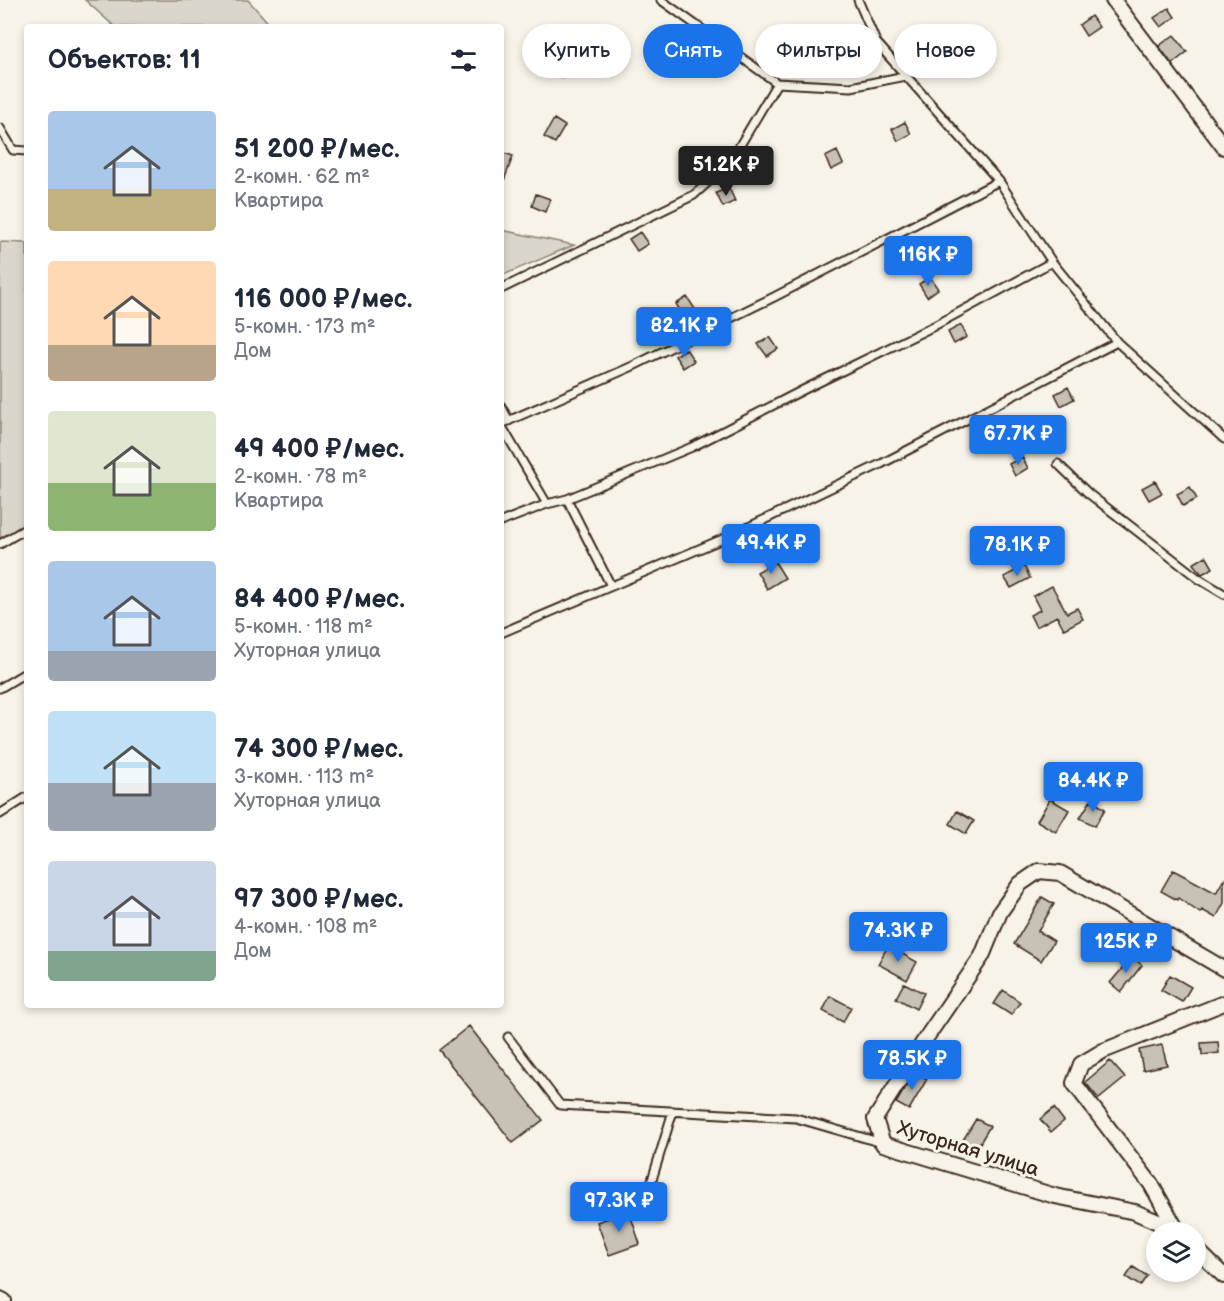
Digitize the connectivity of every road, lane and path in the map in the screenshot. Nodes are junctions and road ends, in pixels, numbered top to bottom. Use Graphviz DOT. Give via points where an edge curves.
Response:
graph roads {
  1 [pos="661,0"];
  2 [pos="858,0"];
  3 [pos="1113,0"];
  4 [pos="894,63"];
  5 [pos="895,78"];
  6 [pos="907,78"];
  7 [pos="777,83"];
  8 [pos="0,128"];
  9 [pos="1224,147"];
  10 [pos="24,151"];
  11 [pos="999,182"];
  12 [pos="1052,262"];
  13 [pos="504,288"];
  14 [pos="1117,342"];
  15 [pos="504,412"];
  16 [pos="509,421"];
  17 [pos="504,423"];
  18 [pos="504,429"];
  19 [pos="1224,439"];
  20 [pos="1058,464"];
  21 [pos="567,499"];
  22 [pos="547,504"];
  23 [pos="504,521"];
  24 [pos="24,530"];
  25 [pos="0,544"];
  26 [pos="611,586"];
  27 [pos="1224,594"];
  28 [pos="504,632"];
  29 [pos="24,674"];
  30 [pos="0,688"];
  31 [pos="24,799"];
  32 [pos="0,814"];
  33 [pos="1224,969"];
  34 [pos="1224,1003"];
  35 [pos="508,1037"];
  36 [pos="673,1111"];
  37 [pos="883,1144"];
  38 [pos="648,1193"];
  39 [pos="1156,1222"];
  40 [pos="1173,1222"];
  41 [pos="1206,1259"];
  42 [pos="1224,1276"];
  1 -- 7 [label="lane"];
  2 -- 4 [label="lane" via="876,42"];
  3 -- 9 [label="street"];
  5 -- 7 [label="lane" via="851,87"];
  6 -- 11 [label="lane"];
  7 -- 13 [label="lane" via="730,162 694,195"];
  8 -- 10 [label="lane" via="13,150"];
  11 -- 12 [label="lane"];
  11 -- 16 [label="lane" via="653,356"];
  12 -- 14 [label="lane"];
  12 -- 21 [label="lane" via="692,447"];
  14 -- 19 [label="lane"];
  14 -- 26 [label="lane" via="732,536"];
  15 -- 16 [label="lane"];
  16 -- 17 [label="lane"];
  18 -- 22 [label="lane"];
  20 -- 27 [label="lane" via="1089,494"];
  21 -- 22 [label="lane"];
  21 -- 26 [label="lane"];
  22 -- 23 [label="lane"];
  24 -- 25 [label="lane"];
  26 -- 28 [label="lane"];
  29 -- 30 [label="lane"];
  31 -- 32 [label="lane"];
  33 -- 37 [label="street, Хуторная улица" via="1060,873 1039,871 1020,884 1000,912 982,956 875,1119"];
  34 -- 40 [label="street" via="1103,1051 1081,1064 1074,1083 1152,1184"];
  35 -- 36 [label="lane" via="560,1105"];
  36 -- 37 [label="lane" via="796,1118"];
  36 -- 38 [label="lane"];
  37 -- 39 [label="street, Хуторная улица" via="1054,1196 1135,1212"];
  41 -- 42 [label="street"];
}
